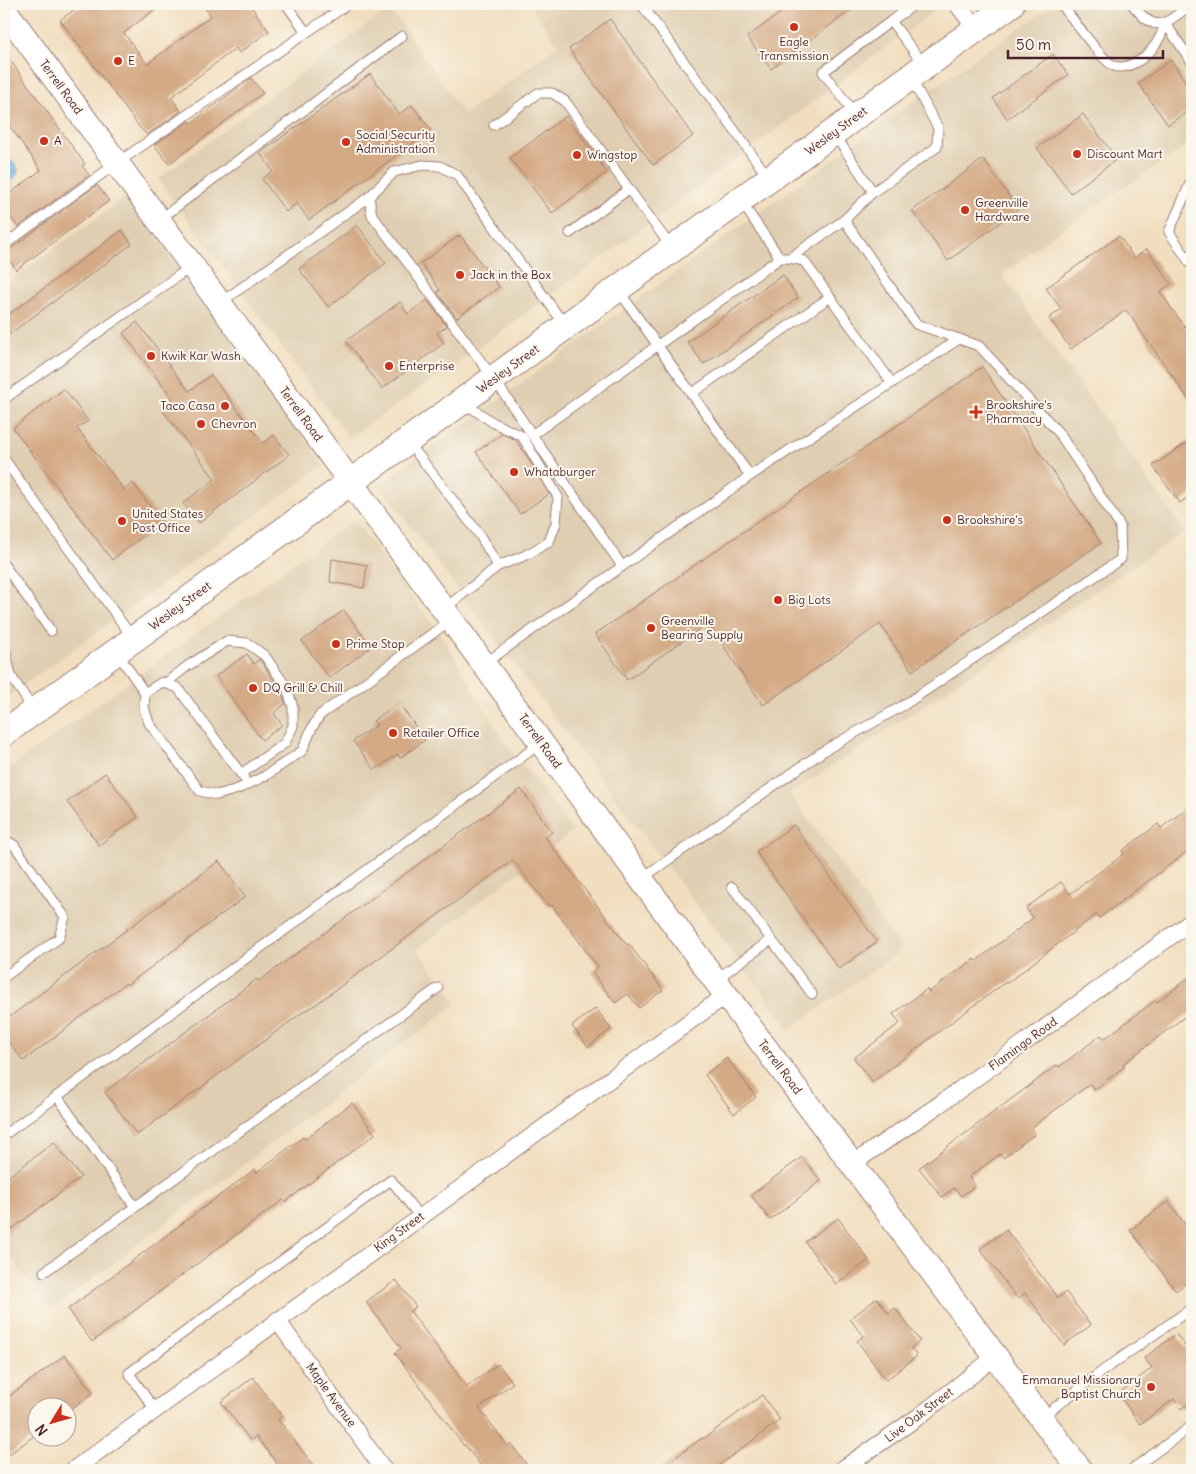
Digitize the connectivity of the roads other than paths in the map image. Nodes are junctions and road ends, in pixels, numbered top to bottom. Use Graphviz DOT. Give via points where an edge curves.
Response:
graph roads {
  1 [pos="286,4"];
  2 [pos="348,4"];
  3 [pos="641,4"];
  4 [pos="913,4"];
  5 [pos="957,4"];
  6 [pos="1011,4"];
  7 [pos="1061,4"];
  8 [pos="1132,4"];
  9 [pos="1192,4"];
  10 [pos="7,9"];
  11 [pos="891,21"];
  12 [pos="1165,23"];
  13 [pos="976,29"];
  14 [pos="306,32"];
  15 [pos="402,36"];
  16 [pos="1192,62"];
  17 [pos="918,72"];
  18 [pos="856,116"];
  19 [pos="494,125"];
  20 [pos="833,133"];
  21 [pos="117,163"];
  22 [pos="769,179"];
  23 [pos="1192,180"];
  24 [pos="629,189"];
  25 [pos="873,192"];
  26 [pos="368,197"];
  27 [pos="740,200"];
  28 [pos="159,220"];
  29 [pos="844,220"];
  30 [pos="570,233"];
  31 [pos="4,245"];
  32 [pos="673,249"];
  33 [pos="780,258"];
  34 [pos="790,258"];
  35 [pos="192,266"];
  36 [pos="1192,266"];
  37 [pos="617,289"];
  38 [pos="830,297"];
  39 [pos="220,304"];
  40 [pos="566,326"];
  41 [pos="959,339"];
  42 [pos="657,346"];
  43 [pos="494,379"];
  44 [pos="892,383"];
  45 [pos="692,394"];
  46 [pos="4,398"];
  47 [pos="462,402"];
  48 [pos="532,435"];
  49 [pos="408,441"];
  50 [pos="4,459"];
  51 [pos="750,476"];
  52 [pos="351,482"];
  53 [pos="4,565"];
  54 [pos="498,566"];
  55 [pos="622,566"];
  56 [pos="448,614"];
  57 [pos="51,631"];
  58 [pos="4,645"];
  59 [pos="125,646"];
  60 [pos="484,664"];
  61 [pos="6,666"];
  62 [pos="166,683"];
  63 [pos="145,692"];
  64 [pos="34,712"];
  65 [pos="4,734"];
  66 [pos="542,743"];
  67 [pos="241,774"];
  68 [pos="248,784"];
  69 [pos="4,839"];
  70 [pos="641,879"];
  71 [pos="732,887"];
  72 [pos="1192,921"];
  73 [pos="771,940"];
  74 [pos="4,977"];
  75 [pos="438,988"];
  76 [pos="720,988"];
  77 [pos="812,994"];
  78 [pos="57,1096"];
  79 [pos="4,1135"];
  80 [pos="852,1164"];
  81 [pos="135,1207"];
  82 [pos="420,1217"];
  83 [pos="44,1272"];
  84 [pos="1192,1308"];
  85 [pos="277,1320"];
  86 [pos="995,1357"];
  87 [pos="155,1410"];
  88 [pos="1041,1418"];
  89 [pos="1192,1426"];
  90 [pos="72,1470"];
  91 [pos="384,1470"];
  92 [pos="842,1470"];
  93 [pos="1080,1470"];
  94 [pos="1131,1470"];
  1 -- 14 [label="lane"];
  2 -- 14 [label="lane"];
  3 -- 22 [label="lane"];
  4 -- 11 [label="lane"];
  5 -- 13 [label="street"];
  6 -- 13 [label="main road, Wesley Street"];
  7 -- 12 [label="lane" via="1112,66 1124,67 1147,56 1162,35"];
  8 -- 12 [label="lane" via="1149,22"];
  9 -- 12 [label="lane"];
  10 -- 21 [label="street, Terrell Road"];
  11 -- 17 [label="lane"];
  11 -- 18 [label="lane" via="823,72"];
  12 -- 16 [label="lane"];
  13 -- 17 [label="main road, Wesley Street"];
  14 -- 21 [label="lane"];
  15 -- 28 [label="lane"];
  17 -- 18 [label="main road, Wesley Street"];
  17 -- 25 [label="lane" via="938,128 938,147"];
  18 -- 20 [label="main road, Wesley Street"];
  19 -- 24 [label="lane" via="538,93 552,93 565,101"];
  20 -- 22 [label="main road, Wesley Street"];
  20 -- 25 [label="lane"];
  21 -- 28 [label="street, Terrell Road"];
  21 -- 31 [label="lane"];
  22 -- 27 [label="main road, Wesley Street"];
  23 -- 36 [label="lane" via="1170,232"];
  24 -- 30 [label="lane"];
  24 -- 32 [label="lane"];
  25 -- 29 [label="lane"];
  26 -- 39 [label="lane"];
  26 -- 40 [label="lane" via="394,172 422,165 440,166 457,175"];
  26 -- 43 [label="lane" via="372,215"];
  27 -- 32 [label="main road, Wesley Street"];
  27 -- 33 [label="lane"];
  28 -- 35 [label="street, Terrell Road"];
  29 -- 34 [label="lane"];
  29 -- 41 [label="lane" via="916,324"];
  32 -- 37 [label="main road, Wesley Street"];
  33 -- 34 [label="lane"];
  33 -- 42 [label="lane"];
  34 -- 38 [label="lane" via="804,261"];
  35 -- 39 [label="street, Terrell Road"];
  35 -- 46 [label="lane"];
  37 -- 40 [label="main road, Wesley Street"];
  37 -- 42 [label="lane"];
  38 -- 44 [label="lane"];
  38 -- 45 [label="lane"];
  39 -- 52 [label="street, Terrell Road"];
  40 -- 43 [label="main road, Wesley Street"];
  41 -- 44 [label="lane"];
  41 -- 70 [label="lane" via="979,346 1059,433 1120,526 1121,559 904,705 825,750"];
  42 -- 45 [label="lane"];
  42 -- 48 [label="lane"];
  43 -- 47 [label="main road, Wesley Street"];
  43 -- 48 [label="lane"];
  44 -- 51 [label="lane"];
  45 -- 51 [label="lane"];
  47 -- 49 [label="main road, Wesley Street"];
  47 -- 54 [label="lane" via="522,436 558,497 556,523 549,542"];
  48 -- 55 [label="lane"];
  49 -- 52 [label="main road, Wesley Street"];
  49 -- 54 [label="lane" via="479,534"];
  50 -- 59 [label="lane"];
  51 -- 55 [label="lane"];
  52 -- 56 [label="street, Terrell Road"];
  52 -- 59 [label="main road, Wesley Street"];
  53 -- 57 [label="lane"];
  54 -- 56 [label="lane"];
  55 -- 60 [label="lane"];
  56 -- 60 [label="street, Terrell Road"];
  56 -- 68 [label="lane" via="320,715 302,751"];
  58 -- 61 [label="lane"];
  59 -- 63 [label="lane"];
  59 -- 64 [label="main road, Wesley Street"];
  60 -- 66 [label="street, Terrell Road"];
  61 -- 64 [label="lane"];
  62 -- 63 [label="lane"];
  62 -- 67 [label="lane" via="178,688"];
  62 -- 67 [label="lane" via="186,666 228,641 248,643 265,656 287,688 293,707 293,726 285,743"];
  63 -- 68 [label="lane" via="144,707 149,723 200,791 217,795"];
  64 -- 65 [label="main road, Wesley Street"];
  66 -- 70 [label="street, Terrell Road"];
  66 -- 78 [label="lane"];
  67 -- 68 [label="lane"];
  69 -- 74 [label="lane" via="14,845 65,917 59,938"];
  70 -- 76 [label="street, Terrell Road"];
  71 -- 73 [label="lane"];
  72 -- 80 [label="street, Flamingo Road"];
  73 -- 76 [label="lane"];
  73 -- 77 [label="lane"];
  75 -- 81 [label="lane"];
  76 -- 80 [label="street, Terrell Road"];
  76 -- 82 [label="street, King Street"];
  78 -- 79 [label="lane"];
  78 -- 81 [label="lane"];
  80 -- 86 [label="street, Terrell Road"];
  81 -- 83 [label="lane"];
  82 -- 85 [label="street, King Street"];
  82 -- 87 [label="lane" via="391,1180 129,1373"];
  84 -- 88 [label="lane"];
  85 -- 87 [label="street, King Street"];
  85 -- 91 [label="street, Maple Avenue"];
  86 -- 88 [label="street, Terrell Road"];
  86 -- 92 [label="street, Live Oak Street"];
  87 -- 90 [label="street, King Street"];
  88 -- 93 [label="street, Terrell Road"];
  89 -- 94 [label="lane"];
}
